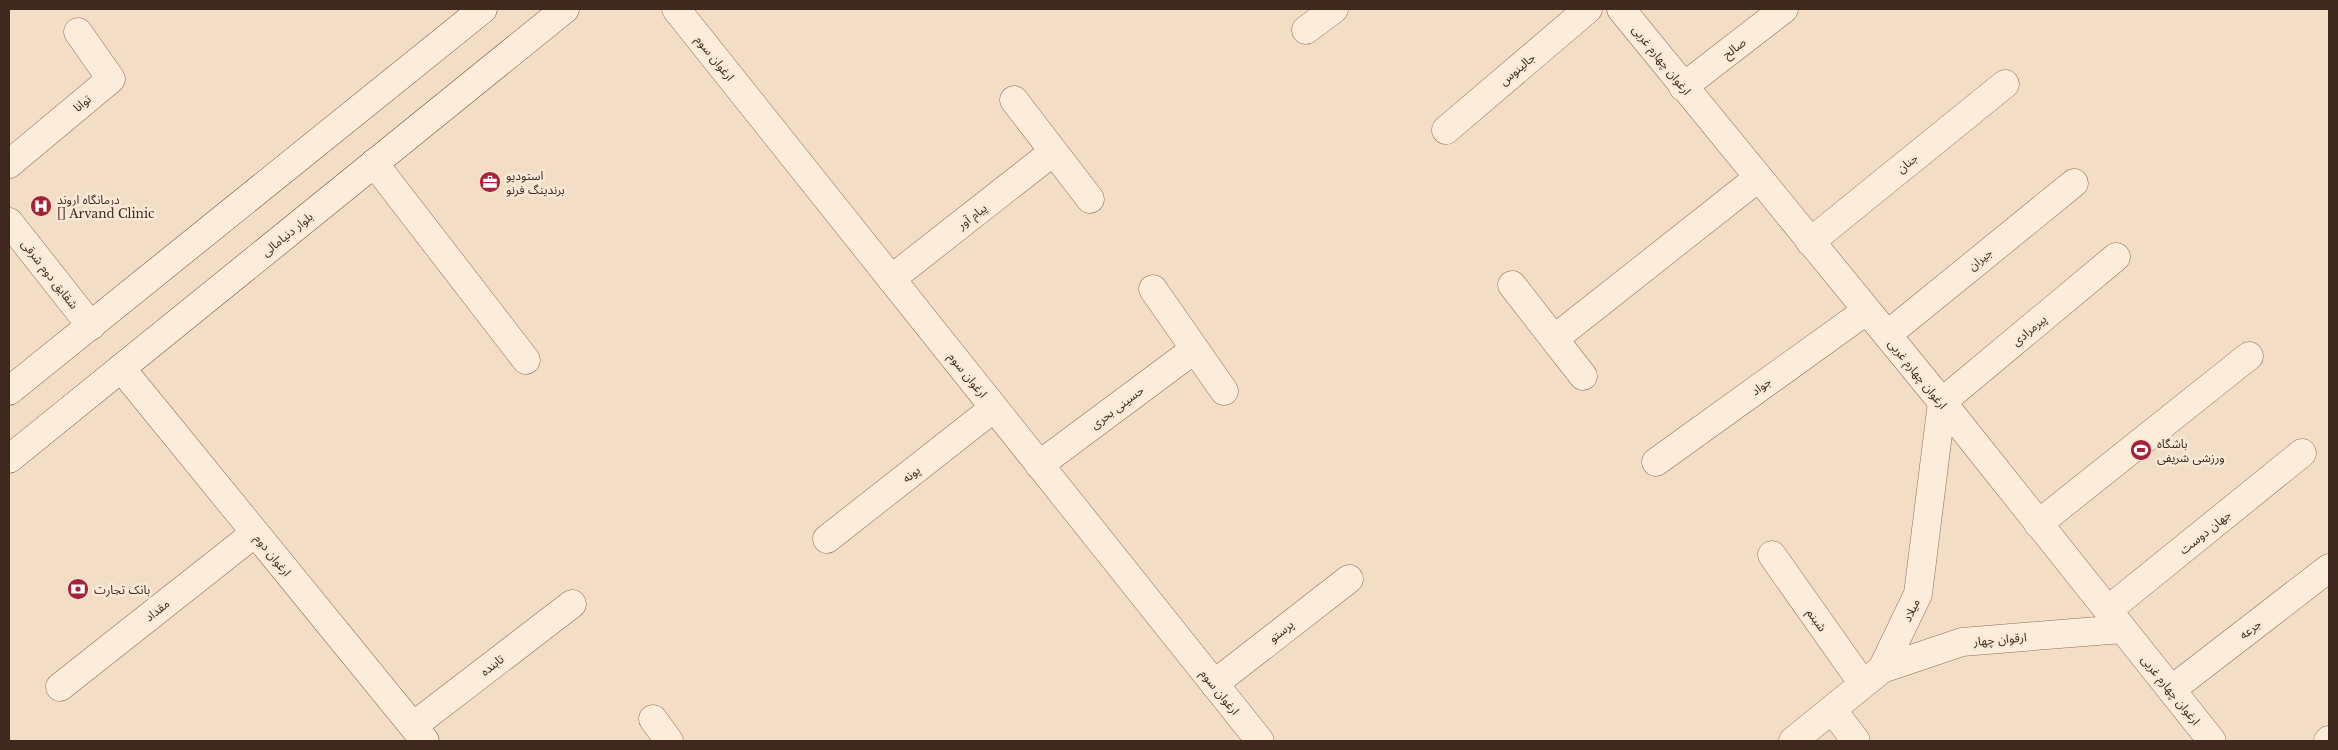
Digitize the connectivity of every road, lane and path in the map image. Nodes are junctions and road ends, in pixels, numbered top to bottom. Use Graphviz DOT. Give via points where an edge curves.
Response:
graph roads {
  1 [pos="483,9"];
  2 [pos="565,9"];
  3 [pos="676,9"];
  4 [pos="1334,9"];
  5 [pos="1588,9"];
  6 [pos="1620,9"];
  7 [pos="1784,9"];
  8 [pos="1306,30"];
  9 [pos="78,32"];
  10 [pos="2005,84"];
  11 [pos="1683,87"];
  12 [pos="1014,100"];
  13 [pos="1446,130"];
  14 [pos="1053,152"];
  15 [pos="9,164"];
  16 [pos="374,164"];
  17 [pos="1758,178"];
  18 [pos="2074,183"];
  19 [pos="1090,199"];
  20 [pos="9,222"];
  21 [pos="1810,242"];
  22 [pos="2116,257"];
  23 [pos="891,279"];
  24 [pos="1512,285"];
  25 [pos="1153,289"];
  26 [pos="1866,310"];
  27 [pos="91,326"];
  28 [pos="1887,335"];
  29 [pos="1554,339"];
  30 [pos="1195,349"];
  31 [pos="2249,356"];
  32 [pos="526,360"];
  33 [pos="121,368"];
  34 [pos="1583,376"];
  35 [pos="9,391"];
  36 [pos="1224,391"];
  37 [pos="1942,402"];
  38 [pos="994,408"];
  39 [pos="2302,453"];
  40 [pos="9,459"];
  41 [pos="1656,462"];
  42 [pos="1039,465"];
  43 [pos="2038,524"];
  44 [pos="255,532"];
  45 [pos="828,539"];
  46 [pos="1772,555"];
  47 [pos="2329,568"];
  48 [pos="1349,579"];
  49 [pos="572,604"];
  50 [pos="2115,619"];
  51 [pos="1872,677"];
  52 [pos="1214,684"];
  53 [pos="60,687"];
  54 [pos="2171,690"];
  55 [pos="1832,709"];
  56 [pos="653,720"];
  57 [pos="419,734"];
  58 [pos="669,741"];
  59 [pos="1260,741"];
  60 [pos="1793,741"];
  61 [pos="1856,741"];
  62 [pos="2212,741"];
  1 -- 27 [label="street"];
  2 -- 16 [label="street, بلوار دنیامالی"];
  3 -- 23 [label="street, ارغوان سوم"];
  4 -- 8 [label="street"];
  5 -- 13 [label="street, جالینوس"];
  6 -- 11 [label="street, ارغوان چهارم غربی"];
  7 -- 11 [label="street, صالح"];
  9 -- 15 [label="street, توانا" via="111,79"];
  10 -- 21 [label="street, جنان"];
  11 -- 17 [label="street, ارغوان چهارم غربی"];
  12 -- 14 [label="street"];
  14 -- 19 [label="street"];
  14 -- 23 [label="street, پیام آور"];
  16 -- 32 [label="street"];
  16 -- 33 [label="street, بلوار دنیامالی"];
  17 -- 21 [label="street, ارغوان چهارم غربی"];
  17 -- 29 [label="street"];
  18 -- 28 [label="street, جیران"];
  20 -- 27 [label="street, شقایق دوم شرقی"];
  21 -- 26 [label="street, ارغوان چهارم غربی"];
  22 -- 37 [label="street, پیرمرادی"];
  23 -- 38 [label="street, ارغوان سوم"];
  24 -- 29 [label="street"];
  25 -- 30 [label="street"];
  26 -- 28 [label="street, ارغوان چهارم غربی"];
  26 -- 41 [label="street, جواد"];
  27 -- 35 [label="street"];
  28 -- 37 [label="street, ارغوان چهارم غربی"];
  29 -- 34 [label="street"];
  30 -- 36 [label="street"];
  30 -- 42 [label="street, حسینی بحری"];
  31 -- 43 [label="street"];
  33 -- 40 [label="street, بلوار دنیامالی"];
  33 -- 44 [label="street, ارغوان دوم"];
  37 -- 43 [label="street, ارغوان چهارم غربی"];
  37 -- 51 [label="street, میلاد" via="1918,594"];
  38 -- 42 [label="street, ارغوان سوم"];
  38 -- 45 [label="street, پونه"];
  39 -- 50 [label="street, جهان دوست"];
  42 -- 52 [label="street, ارغوان سوم"];
  43 -- 50 [label="street, ارغوان چهارم غربی"];
  44 -- 53 [label="street, مقداد"];
  44 -- 57 [label="street, ارغوان دوم"];
  46 -- 51 [label="street, شبنم"];
  47 -- 54 [label="street, جرعه"];
  48 -- 52 [label="street, پرستو"];
  49 -- 57 [label="street, تابنده"];
  50 -- 51 [label="street, ارقوان چهار" via="1962,642"];
  50 -- 54 [label="street, ارغوان چهارم غربی"];
  51 -- 55 [label="street, میلاد"];
  52 -- 59 [label="street, ارغوان سوم"];
  54 -- 62 [label="street, ارغوان چهارم غربی"];
  55 -- 60 [label="street, میلاد"];
  55 -- 61 [label="street"];
  56 -- 58 [label="street"];
}
